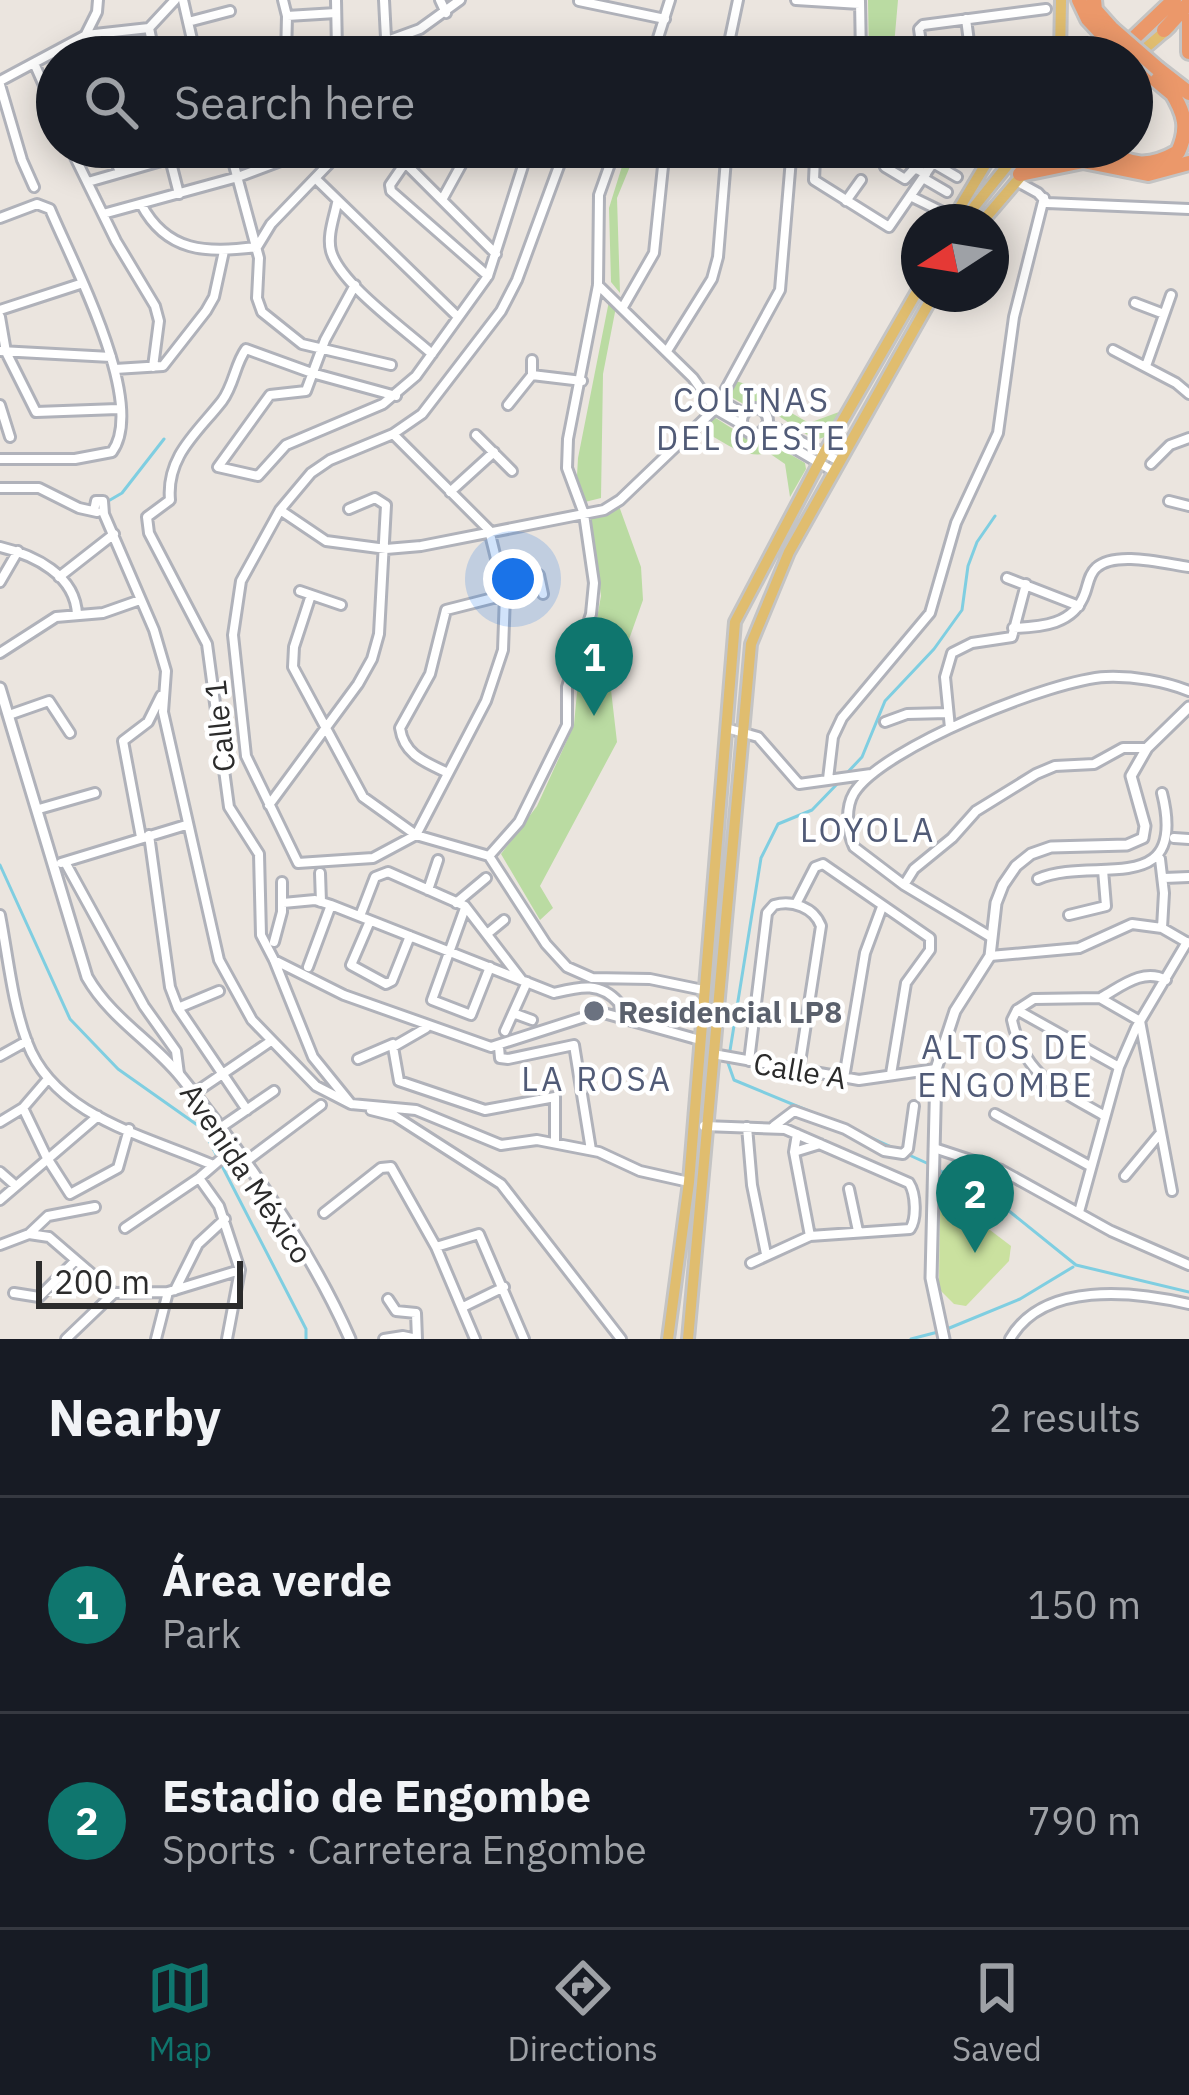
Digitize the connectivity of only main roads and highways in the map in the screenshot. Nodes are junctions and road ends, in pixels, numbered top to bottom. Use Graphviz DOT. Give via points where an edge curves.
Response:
graph roads {
  1 [pos="1061,0"];
  2 [pos="1079,0"];
  3 [pos="1094,0"];
  4 [pos="1160,0"];
  5 [pos="1174,0"];
  6 [pos="1189,3"];
  7 [pos="1189,20"];
  8 [pos="1164,30"];
  9 [pos="1107,32"];
  10 [pos="1060,36"];
  11 [pos="1111,36"];
  12 [pos="1112,36"];
  13 [pos="1128,36"];
  14 [pos="1134,36"];
  15 [pos="1153,40"];
  16 [pos="1189,52"];
  17 [pos="1154,71"];
  18 [pos="1171,91"];
  19 [pos="1189,93"];
  20 [pos="1189,107"];
  21 [pos="1153,161"];
  22 [pos="1189,164"];
  23 [pos="984,168"];
  24 [pos="1002,168"];
  25 [pos="1026,168"];
  26 [pos="1054,168"];
  27 [pos="1118,168"];
  28 [pos="1017,177"];
  29 [pos="962,204"];
  30 [pos="968,204"];
  31 [pos="996,204"];
  32 [pos="905,312"];
  33 [pos="924,312"];
  34 [pos="709,944"];
  35 [pos="724,945"];
  36 [pos="674,1306"];
  37 [pos="692,1309"];
  38 [pos="668,1339"];
  39 [pos="688,1339"];
  1 -- 10 [label="main road"];
  2 -- 9 [label="highway" via="1088,20"];
  3 -- 9 [label="highway"];
  4 -- 13 [label="highway"];
  5 -- 14 [label="highway"];
  6 -- 8 [label="highway"];
  7 -- 8 [label="main road"];
  7 -- 16 [label="highway"];
  8 -- 15 [label="main road"];
  9 -- 11 [label="highway, bridge"];
  9 -- 12 [label="highway, bridge"];
  17 -- 18 [label="highway"];
  17 -- 19 [label="highway"];
  18 -- 20 [label="highway"];
  18 -- 21 [label="highway" via="1188,127 1178,152"];
  22 -- 27 [label="highway" via="1148,174"];
  23 -- 29 [label="main road"];
  24 -- 30 [label="main road"];
  25 -- 28 [label="main road"];
  26 -- 28 [label="highway"];
  28 -- 31 [label="main road"];
  32 -- 34 [label="main road" via="735,622"];
  33 -- 35 [label="main road" via="757,624"];
  34 -- 35 [label="main road"];
  34 -- 36 [label="main road"];
  35 -- 37 [label="main road"];
  36 -- 37 [label="main road"];
  36 -- 38 [label="main road"];
  37 -- 39 [label="main road"];
}
